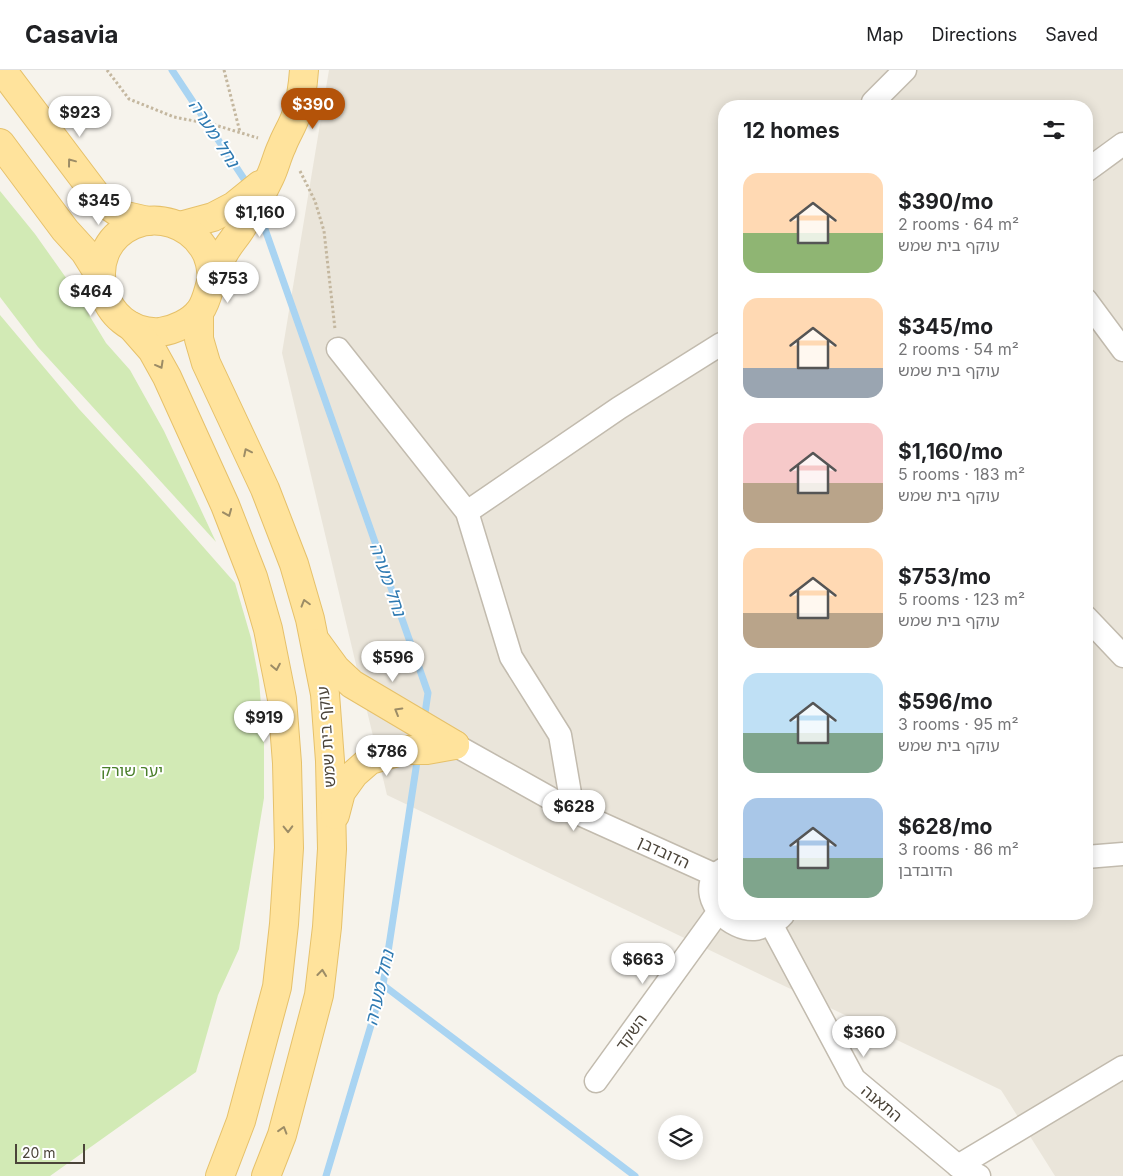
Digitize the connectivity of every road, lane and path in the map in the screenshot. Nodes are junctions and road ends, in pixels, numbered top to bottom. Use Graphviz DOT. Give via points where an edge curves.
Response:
graph roads {
  1 [pos="2,70"];
  2 [pos="107,70"];
  3 [pos="224,70"];
  4 [pos="304,70"];
  5 [pos="905,70"];
  6 [pos="875,100"];
  7 [pos="240,132"];
  8 [pos="0,143"];
  9 [pos="1123,144"];
  10 [pos="282,146"];
  11 [pos="1093,166"];
  12 [pos="270,177"];
  13 [pos="148,221"];
  14 [pos="180,226"];
  15 [pos="100,276"];
  16 [pos="212,279"];
  17 [pos="1093,309"];
  18 [pos="199,312"];
  19 [pos="131,326"];
  20 [pos="718,346"];
  21 [pos="338,349"];
  22 [pos="1123,350"];
  23 [pos="467,512"];
  24 [pos="1093,624"];
  25 [pos="314,640"];
  26 [pos="1123,656"];
  27 [pos="455,745"];
  28 [pos="573,811"];
  29 [pos="331,831"];
  30 [pos="1123,854"];
  31 [pos="1093,856"];
  32 [pos="718,872"];
  33 [pos="718,874"];
  34 [pos="718,909"];
  35 [pos="718,914"];
  36 [pos="729,920"];
  37 [pos="775,920"];
  38 [pos="777,920"];
  39 [pos="1123,1067"];
  40 [pos="596,1081"];
  41 [pos="958,1166"];
  42 [pos="220,1176"];
  43 [pos="266,1176"];
  44 [pos="979,1176"];
  13 -- 1 [label="main road, one-way" via="122,215 100,200"];
  2 -- 7 [label="path" via="129,99 174,116"];
  3 -- 7 [label="path"];
  4 -- 10 [label="main road" via="296,116"];
  5 -- 6 [label="street"];
  7 -- 10 [label="path"];
  8 -- 15 [label="main road"];
  9 -- 11 [label="street"];
  10 -- 12 [label="main road"];
  10 -- 21 [label="path" via="298,166 316,201 324,231"];
  12 -- 14 [label="main road" via="234,206 213,217"];
  12 -- 16 [label="main road"];
  13 -- 14 [label="main road" via="165,221"];
  13 -- 15 [label="main road" via="133,225 109,246 102,260"];
  14 -- 16 [label="main road" via="194,235 204,248"];
  15 -- 19 [label="main road" via="102,291 109,305"];
  16 -- 18 [label="main road" via="208,296"];
  17 -- 22 [label="street"];
  18 -- 19 [label="main road" via="188,322 161,332"];
  25 -- 18 [label="main road, עוקף בית שמש, one-way" via="294,564 265,489 206,363 200,339"];
  19 -- 42 [label="main road, one-way" via="152,350 167,377 225,505 253,577 268,629 282,699 288,848 277,987 241,1121"];
  20 -- 23 [label="street" via="619,408"];
  21 -- 23 [label="street"];
  23 -- 28 [label="street" via="511,657 560,735"];
  24 -- 26 [label="street"];
  27 -- 25 [label="main road, one-way" via="352,684"];
  25 -- 29 [label="main road, עוקף בית שמש" via="325,694"];
  27 -- 28 [label="street, הדובדבן"];
  27 -- 29 [label="main road" via="404,750 370,760 354,774 342,792"];
  28 -- 32 [label="street, הדובדבן"];
  43 -- 29 [label="main road, עוקף בית שמש, one-way" via="282,1135 319,995 327,927"];
  30 -- 31 [label="street"];
  33 -- 34 [label="street" via="711,887 714,905"];
  35 -- 40 [label="street, השקד"];
  36 -- 37 [label="street" via="755,929"];
  38 -- 41 [label="street, התאנה" via="854,1079"];
  39 -- 41 [label="street"];
  41 -- 44 [label="street, התאנה"];
}
